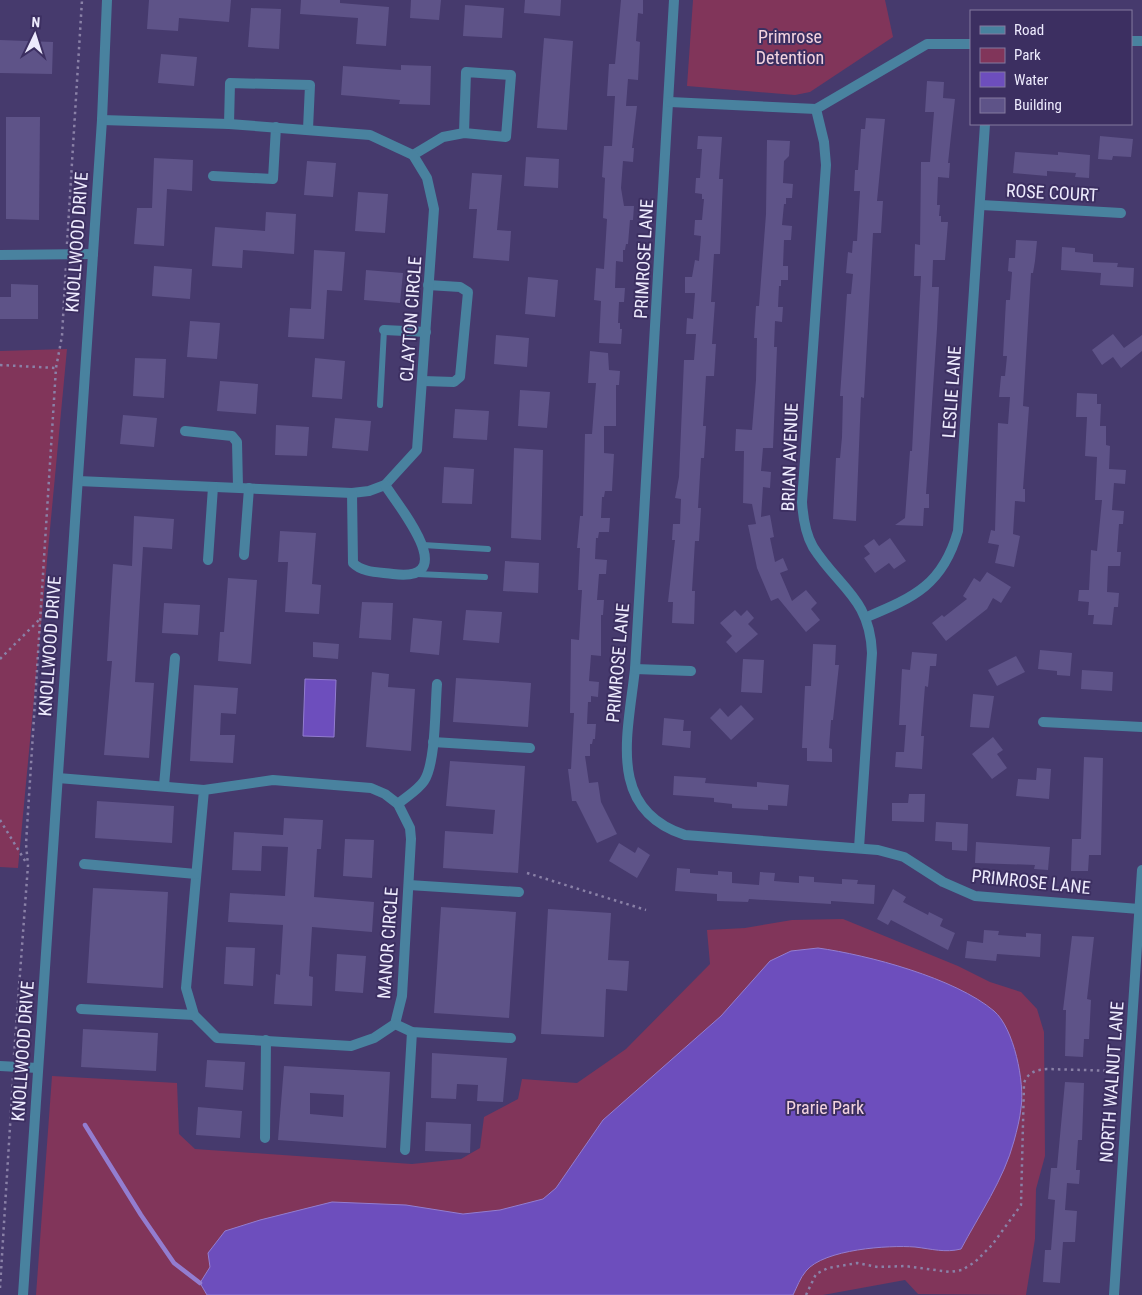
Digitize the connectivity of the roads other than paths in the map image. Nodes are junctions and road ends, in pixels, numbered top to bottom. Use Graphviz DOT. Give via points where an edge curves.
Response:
graph roads {
  1 [pos="107,0"];
  2 [pos="674,0"];
  3 [pos="970,44"];
  4 [pos="670,102"];
  5 [pos="816,109"];
  6 [pos="102,120"];
  7 [pos="229,124"];
  8 [pos="985,125"];
  9 [pos="276,127"];
  10 [pos="308,129"];
  11 [pos="464,133"];
  12 [pos="413,155"];
  13 [pos="213,176"];
  14 [pos="981,205"];
  15 [pos="1121,213"];
  16 [pos="0,254"];
  17 [pos="93,254"];
  18 [pos="428,286"];
  19 [pos="384,330"];
  20 [pos="426,332"];
  21 [pos="423,381"];
  22 [pos="380,404"];
  23 [pos="185,432"];
  24 [pos="78,480"];
  25 [pos="385,485"];
  26 [pos="213,487"];
  27 [pos="238,487"];
  28 [pos="249,488"];
  29 [pos="352,494"];
  30 [pos="423,546"];
  31 [pos="488,549"];
  32 [pos="244,555"];
  33 [pos="208,560"];
  34 [pos="417,574"];
  35 [pos="485,577"];
  36 [pos="867,617"];
  37 [pos="175,658"];
  38 [pos="635,669"];
  39 [pos="691,671"];
  40 [pos="437,684"];
  41 [pos="1043,722"];
  42 [pos="1142,727"];
  43 [pos="433,742"];
  44 [pos="530,748"];
  45 [pos="58,778"];
  46 [pos="164,786"];
  47 [pos="204,790"];
  48 [pos="398,804"];
  49 [pos="859,848"];
  50 [pos="84,864"];
  51 [pos="1142,870"];
  52 [pos="196,874"];
  53 [pos="409,885"];
  54 [pos="519,892"];
  55 [pos="1139,909"];
  56 [pos="81,1009"];
  57 [pos="194,1015"];
  58 [pos="395,1024"];
  59 [pos="412,1032"];
  60 [pos="511,1038"];
  61 [pos="266,1040"];
  62 [pos="0,1066"];
  63 [pos="38,1068"];
  64 [pos="265,1138"];
  65 [pos="405,1150"];
  66 [pos="23,1295"];
  67 [pos="1114,1295"];
  1 -- 6 [label="street, KNOLLWOOD DRIVE"];
  2 -- 4 [label="street, PRIMROSE LANE"];
  3 -- 5 [label="street" via="927,44"];
  4 -- 5 [label="street"];
  4 -- 38 [label="street, PRIMROSE LANE"];
  5 -- 36 [label="street, BRIAN AVENUE" via="826,165 803,516 814,548"];
  6 -- 7 [label="street"];
  6 -- 17 [label="street, KNOLLWOOD DRIVE"];
  7 -- 9 [label="street"];
  7 -- 10 [label="street" via="230,83 310,85"];
  8 -- 14 [label="street, LESLIE LANE"];
  9 -- 10 [label="street"];
  9 -- 13 [label="street" via="273,179"];
  10 -- 12 [label="street" via="370,135"];
  11 -- 11 [label="street" via="506,137 512,75 466,72"];
  11 -- 12 [label="street" via="443,137"];
  12 -- 18 [label="street, CLAYTON CIRCLE" via="427,178 434,209"];
  14 -- 15 [label="street, ROSE COURT"];
  14 -- 36 [label="street, LESLIE LANE" via="961,515 956,536 949,559 924,588 905,601"];
  16 -- 17 [label="street"];
  17 -- 24 [label="street, KNOLLWOOD DRIVE"];
  18 -- 20 [label="street, CLAYTON CIRCLE"];
  18 -- 21 [label="street" via="460,288 468,292 460,377 454,382"];
  19 -- 20 [label="street"];
  19 -- 22 [label="lane"];
  20 -- 21 [label="street, CLAYTON CIRCLE"];
  21 -- 25 [label="street, CLAYTON CIRCLE" via="417,450"];
  23 -- 27 [label="street" via="232,436 237,442"];
  24 -- 26 [label="street"];
  24 -- 45 [label="street, KNOLLWOOD DRIVE"];
  25 -- 29 [label="street"];
  25 -- 30 [label="street" via="421,538"];
  26 -- 27 [label="street"];
  26 -- 33 [label="street"];
  27 -- 28 [label="street"];
  28 -- 29 [label="street"];
  28 -- 32 [label="street"];
  29 -- 34 [label="street" via="353,563 359,569"];
  30 -- 31 [label="lane"];
  30 -- 34 [label="street" via="423,569"];
  34 -- 35 [label="lane"];
  36 -- 49 [label="street, BRIAN AVENUE" via="872,653"];
  37 -- 46 [label="street"];
  38 -- 39 [label="street"];
  38 -- 49 [label="street, PRIMROSE LANE" via="626,753 628,773 637,799 650,816 674,832 697,838"];
  40 -- 43 [label="street"];
  41 -- 42 [label="street"];
  43 -- 44 [label="street"];
  43 -- 48 [label="street" via="428,773 423,782"];
  45 -- 46 [label="street"];
  45 -- 63 [label="street, KNOLLWOOD DRIVE"];
  46 -- 47 [label="street"];
  47 -- 48 [label="street" via="273,780 371,788"];
  47 -- 52 [label="street, MANOR CIRCLE"];
  48 -- 53 [label="street, MANOR CIRCLE" via="410,828"];
  49 -- 55 [label="street, PRIMROSE LANE" via="897,854 956,890 975,896"];
  50 -- 52 [label="street"];
  51 -- 55 [label="street, NORTH WALNUT LANE"];
  52 -- 57 [label="street, MANOR CIRCLE" via="186,988"];
  53 -- 54 [label="street"];
  53 -- 58 [label="street, MANOR CIRCLE" via="402,996"];
  55 -- 67 [label="street, NORTH WALNUT LANE"];
  56 -- 57 [label="street"];
  57 -- 61 [label="street, MANOR CIRCLE" via="216,1038"];
  58 -- 59 [label="street"];
  58 -- 61 [label="street, MANOR CIRCLE" via="374,1038 351,1046"];
  59 -- 60 [label="street"];
  59 -- 65 [label="street"];
  61 -- 64 [label="street"];
  62 -- 63 [label="street"];
  63 -- 66 [label="street, KNOLLWOOD DRIVE"];
}
